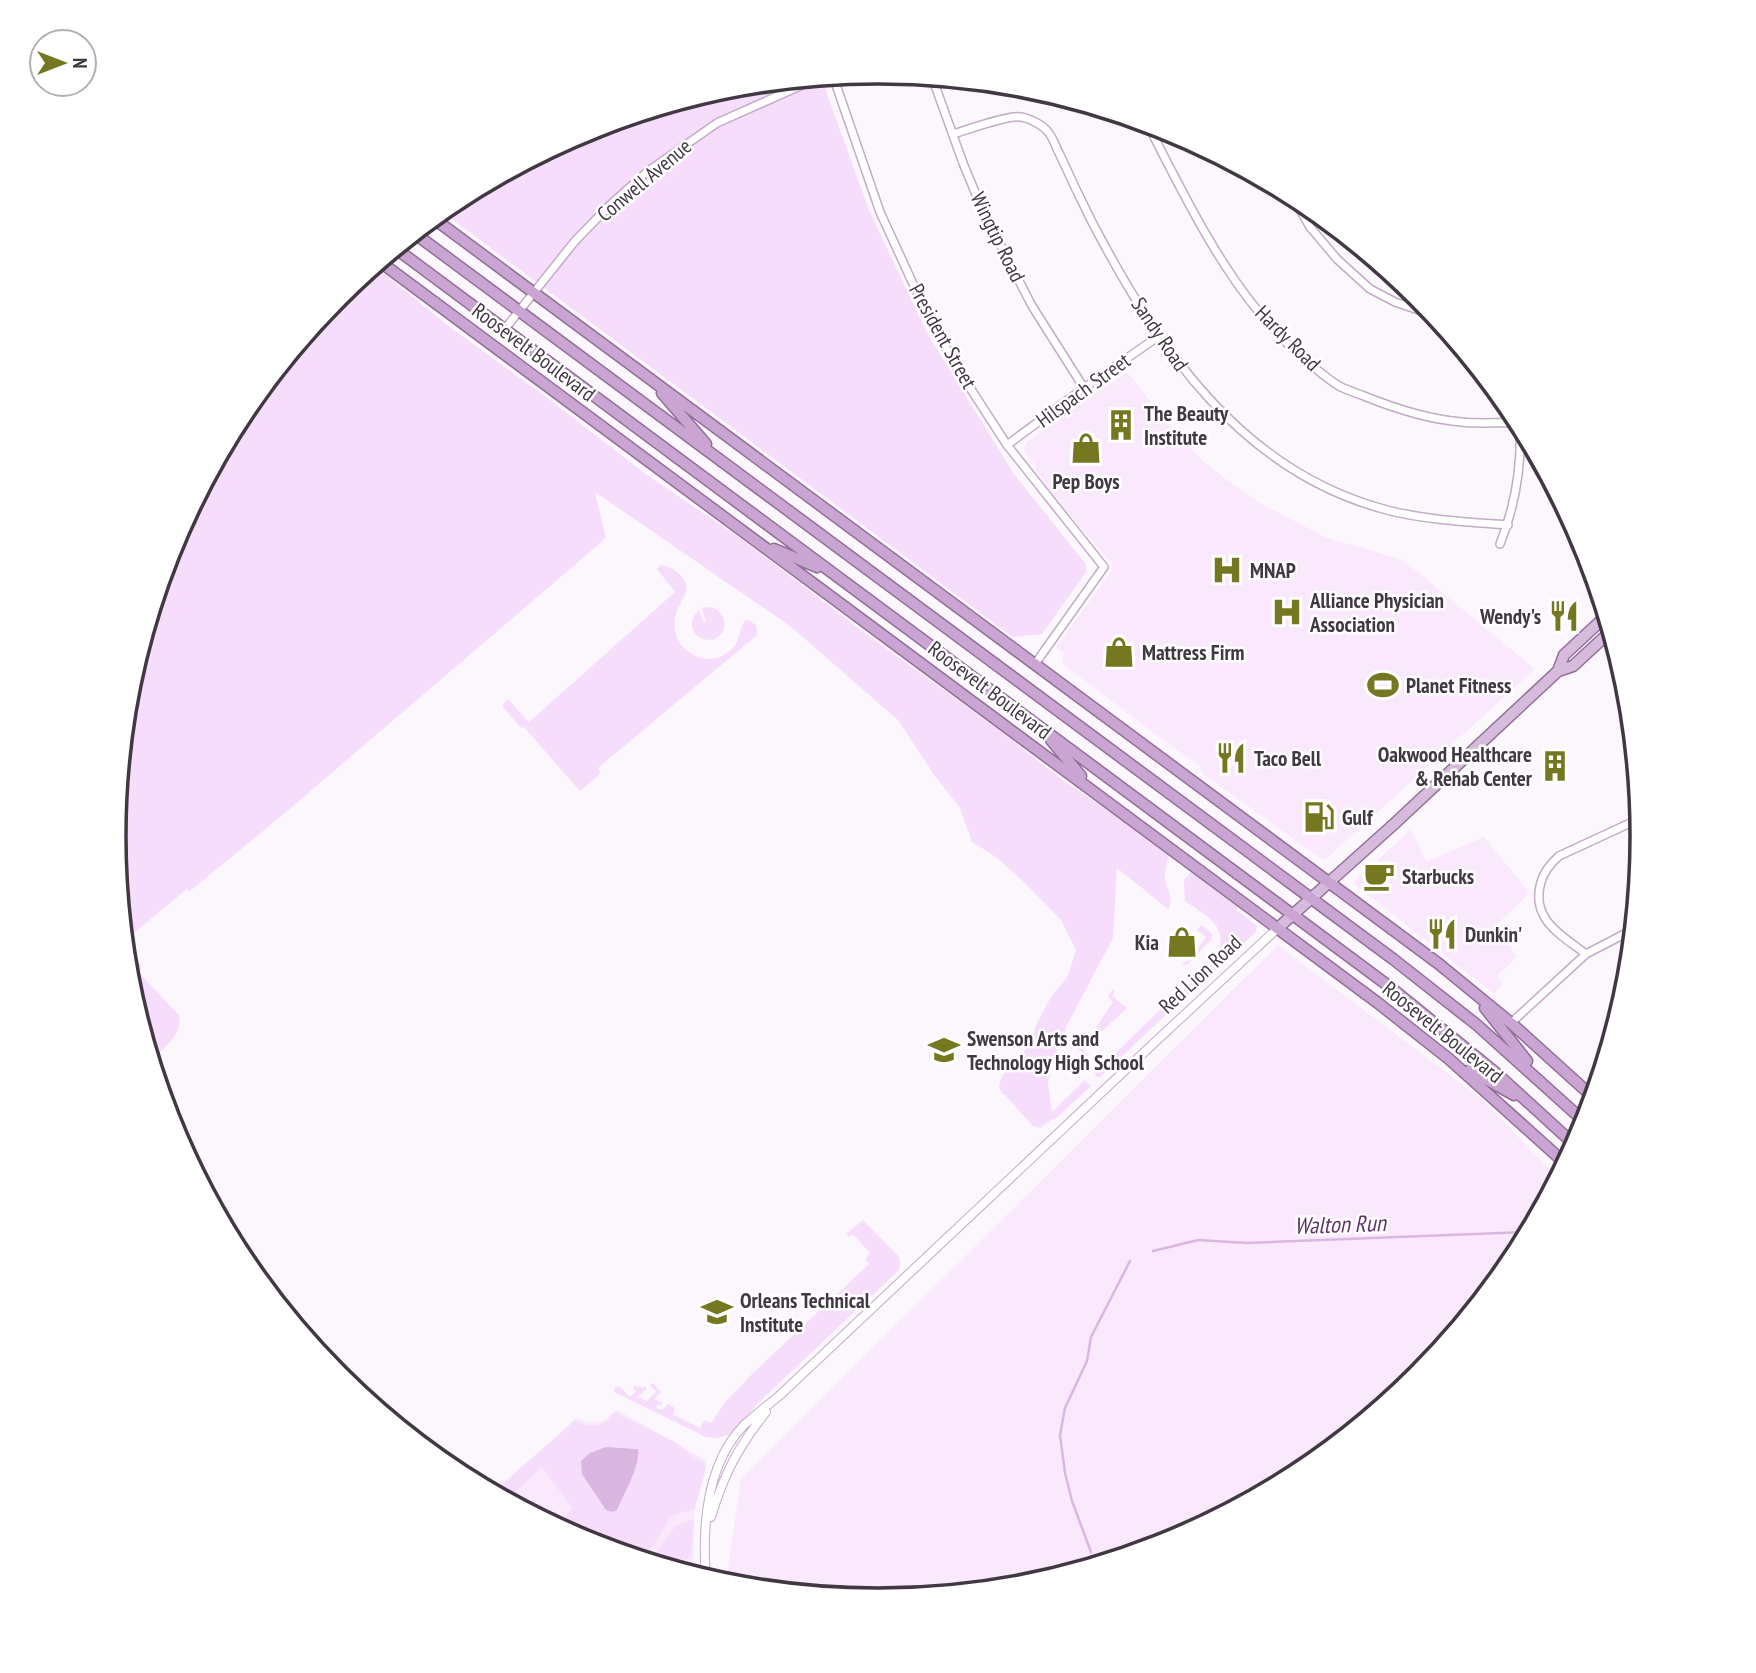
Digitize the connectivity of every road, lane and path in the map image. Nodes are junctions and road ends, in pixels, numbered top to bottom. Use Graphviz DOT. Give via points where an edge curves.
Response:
graph roads {
  1 [pos="836,86"];
  2 [pos="936,87"];
  3 [pos="795,89"];
  4 [pos="953,134"];
  5 [pos="1154,136"];
  6 [pos="1304,217"];
  7 [pos="442,224"];
  8 [pos="422,239"];
  9 [pos="403,254"];
  10 [pos="387,267"];
  11 [pos="534,293"];
  12 [pos="1414,309"];
  13 [pos="519,311"];
  14 [pos="504,330"];
  15 [pos="1159,336"];
  16 [pos="648,377"];
  17 [pos="1084,388"];
  18 [pos="1507,423"];
  19 [pos="1007,444"];
  20 [pos="1520,444"];
  21 [pos="720,460"];
  22 [pos="1508,525"];
  23 [pos="759,543"];
  24 [pos="1500,544"];
  25 [pos="835,575"];
  26 [pos="1599,622"];
  27 [pos="1604,638"];
  28 [pos="1035,664"];
  29 [pos="1558,671"];
  30 [pos="1038,725"];
  31 [pos="1096,793"];
  32 [pos="1630,823"];
  33 [pos="1330,883"];
  34 [pos="1312,899"];
  35 [pos="1294,915"];
  36 [pos="1278,928"];
  37 [pos="1624,934"];
  38 [pos="1586,954"];
  39 [pos="1470,989"];
  40 [pos="1511,1023"];
  41 [pos="1449,1059"];
  42 [pos="1546,1085"];
  43 [pos="1586,1091"];
  44 [pos="1530,1103"];
  45 [pos="1577,1114"];
  46 [pos="1567,1138"];
  47 [pos="1558,1157"];
  48 [pos="779,1396"];
  49 [pos="705,1538"];
  50 [pos="706,1569"];
  1 -- 19 [label="street, President Street" via="880,212 914,286 954,363"];
  2 -- 4 [label="street, Wingtip Road"];
  3 -- 11 [label="street, Conwell Avenue" via="717,123 666,157 594,221"];
  4 -- 15 [label="street, Sandy Road" via="1010,117 1036,122 1049,132 1091,221"];
  4 -- 17 [label="street, Wingtip Road" via="982,209 1013,271"];
  5 -- 18 [label="street, Hardy Road" via="1240,287 1280,337 1319,371 1339,386 1398,410 1444,420"];
  6 -- 12 [label="street" via="1337,259 1370,289"];
  7 -- 11 [label="highway"];
  8 -- 13 [label="highway, Roosevelt Boulevard"];
  9 -- 14 [label="highway, Roosevelt Boulevard"];
  10 -- 23 [label="highway, Roosevelt Boulevard"];
  11 -- 13 [label="street, Conwell Avenue"];
  11 -- 16 [label="highway"];
  13 -- 14 [label="street, Conwell Avenue"];
  13 -- 21 [label="highway, Roosevelt Boulevard"];
  14 -- 25 [label="highway, Roosevelt Boulevard"];
  15 -- 17 [label="street, Hilspach Street"];
  15 -- 22 [label="street, Sandy Road" via="1221,413 1255,443 1314,481 1386,510 1444,521"];
  16 -- 21 [label="highway"];
  16 -- 28 [label="highway"];
  17 -- 19 [label="street, Hilspach Street"];
  19 -- 28 [label="street, President Street" via="1104,567"];
  20 -- 22 [label="street" via="1520,470"];
  21 -- 34 [label="highway, Roosevelt Boulevard"];
  22 -- 24 [label="street"];
  23 -- 25 [label="highway"];
  23 -- 31 [label="highway, Roosevelt Boulevard"];
  25 -- 30 [label="highway, Roosevelt Boulevard"];
  26 -- 29 [label="main road, Red Lion Road" via="1564,655"];
  27 -- 29 [label="main road, Red Lion Road" via="1573,666"];
  28 -- 33 [label="highway"];
  29 -- 33 [label="main road, Red Lion Road"];
  30 -- 31 [label="highway"];
  30 -- 35 [label="highway, Roosevelt Boulevard"];
  31 -- 36 [label="highway, Roosevelt Boulevard"];
  32 -- 38 [label="street" via="1559,856 1543,875 1538,890 1542,915"];
  33 -- 34 [label="main road, Red Lion Road"];
  33 -- 39 [label="highway"];
  34 -- 35 [label="main road, Red Lion Road"];
  34 -- 42 [label="highway, Roosevelt Boulevard" via="1435,992"];
  35 -- 36 [label="main road, Red Lion Road"];
  35 -- 44 [label="highway, Roosevelt Boulevard" via="1426,1015"];
  36 -- 41 [label="highway, Roosevelt Boulevard"];
  36 -- 48 [label="street, Red Lion Road"];
  37 -- 38 [label="street"];
  38 -- 40 [label="street"];
  39 -- 40 [label="highway"];
  39 -- 42 [label="highway"];
  40 -- 43 [label="highway"];
  41 -- 44 [label="highway"];
  41 -- 47 [label="highway, Roosevelt Boulevard"];
  42 -- 45 [label="highway, Roosevelt Boulevard"];
  44 -- 46 [label="highway, Roosevelt Boulevard"];
  48 -- 49 [label="street, Red Lion Road" via="738,1449 723,1479"];
  48 -- 49 [label="street, Red Lion Road" via="744,1425 724,1454 710,1495"];
  49 -- 50 [label="street"];
}
